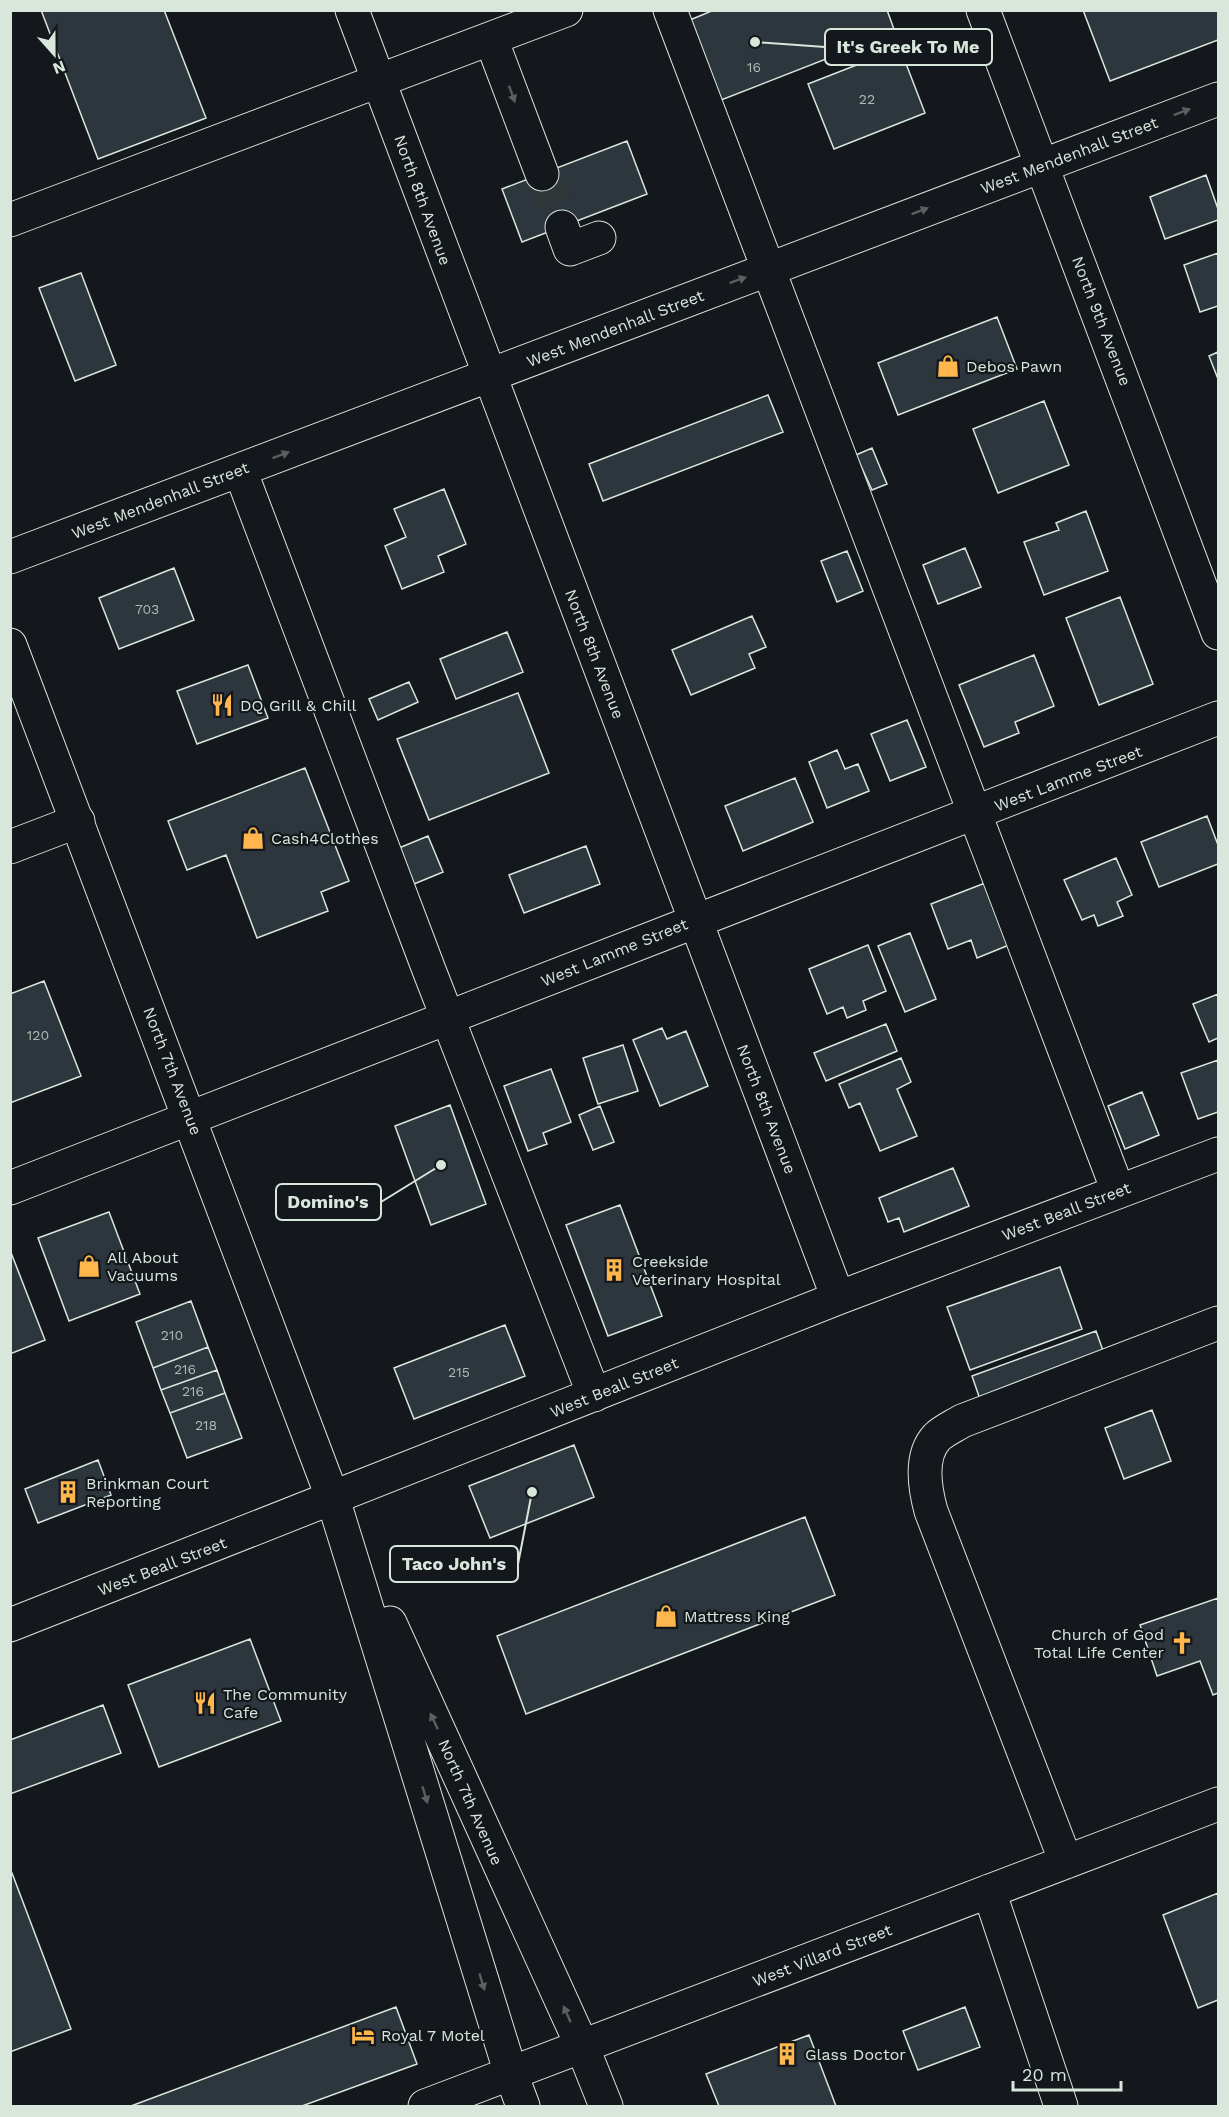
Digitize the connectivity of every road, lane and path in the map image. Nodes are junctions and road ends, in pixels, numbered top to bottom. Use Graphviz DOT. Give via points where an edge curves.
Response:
graph roads {
  1 [pos="352,10"];
  2 [pos="566,10"];
  3 [pos="670,10"];
  4 [pos="983,10"];
  5 [pos="491,39"];
  6 [pos="379,82"];
  7 [pos="1218,99"];
  8 [pos="1043,165"];
  9 [pos="542,174"];
  10 [pos="10,220"];
  11 [pos="562,227"];
  12 [pos="598,238"];
  13 [pos="768,269"];
  14 [pos="489,377"];
  15 [pos="240,470"];
  16 [pos="10,557"];
  17 [pos="1218,633"];
  18 [pos="10,645"];
  19 [pos="1218,718"];
  20 [pos="975,814"];
  21 [pos="78,821"];
  22 [pos="10,847"];
  23 [pos="696,919"];
  24 [pos="447,1018"];
  25 [pos="191,1119"];
  26 [pos="1218,1154"];
  27 [pos="10,1188"];
  28 [pos="1118,1191"];
  29 [pos="838,1298"];
  30 [pos="1218,1323"];
  31 [pos="594,1395"];
  32 [pos="333,1499"];
  33 [pos="10,1625"];
  34 [pos="1218,1804"];
  35 [pos="1066,1862"];
  36 [pos="989,1891"];
  37 [pos="582,2046"];
  38 [pos="511,2074"];
  39 [pos="425,2106"];
  40 [pos="523,2106"];
  41 [pos="606,2106"];
  42 [pos="1061,2106"];
  1 -- 6 [label="street, North 8th Avenue"];
  2 -- 5 [label="street"];
  3 -- 13 [label="street"];
  4 -- 8 [label="street, North 9th Avenue"];
  5 -- 6 [label="street"];
  5 -- 9 [label="street, one-way"];
  6 -- 10 [label="street"];
  6 -- 14 [label="street, North 8th Avenue"];
  8 -- 7 [label="street, West Mendenhall Street, one-way"];
  13 -- 8 [label="street, West Mendenhall Street, one-way"];
  8 -- 17 [label="street, North 9th Avenue"];
  11 -- 12 [label="street" via="570,249"];
  14 -- 13 [label="street, West Mendenhall Street, one-way"];
  13 -- 20 [label="street"];
  15 -- 14 [label="street, West Mendenhall Street, one-way"];
  14 -- 23 [label="street, North 8th Avenue"];
  15 -- 16 [label="street, West Mendenhall Street"];
  15 -- 24 [label="street"];
  18 -- 21 [label="street, North 7th Avenue"];
  19 -- 20 [label="street, West Lamme Street"];
  20 -- 23 [label="street, West Lamme Street"];
  20 -- 28 [label="street"];
  21 -- 22 [label="street"];
  21 -- 25 [label="street, North 7th Avenue"];
  23 -- 24 [label="street, West Lamme Street"];
  23 -- 29 [label="street, North 8th Avenue"];
  24 -- 25 [label="street, West Lamme Street"];
  24 -- 31 [label="street"];
  25 -- 27 [label="street, West Lamme Street"];
  25 -- 32 [label="street, North 7th Avenue"];
  26 -- 28 [label="street, West Beall Street"];
  28 -- 29 [label="street, West Beall Street"];
  29 -- 31 [label="street, West Beall Street"];
  30 -- 35 [label="street" via="962,1421 938,1436 928,1451 926,1491 932,1511"];
  31 -- 32 [label="street, West Beall Street"];
  32 -- 33 [label="street, West Beall Street"];
  37 -- 32 [label="street, North 7th Avenue, one-way"];
  32 -- 38 [label="street, North 7th Avenue, one-way"];
  34 -- 35 [label="street, West Villard Street"];
  35 -- 36 [label="street, West Villard Street"];
  36 -- 37 [label="street, West Villard Street"];
  36 -- 42 [label="street"];
  37 -- 38 [label="street, West Villard Street"];
  37 -- 41 [label="street, North 7th Avenue"];
  38 -- 39 [label="street, West Villard Street"];
  38 -- 40 [label="street, North 7th Avenue"];
}
